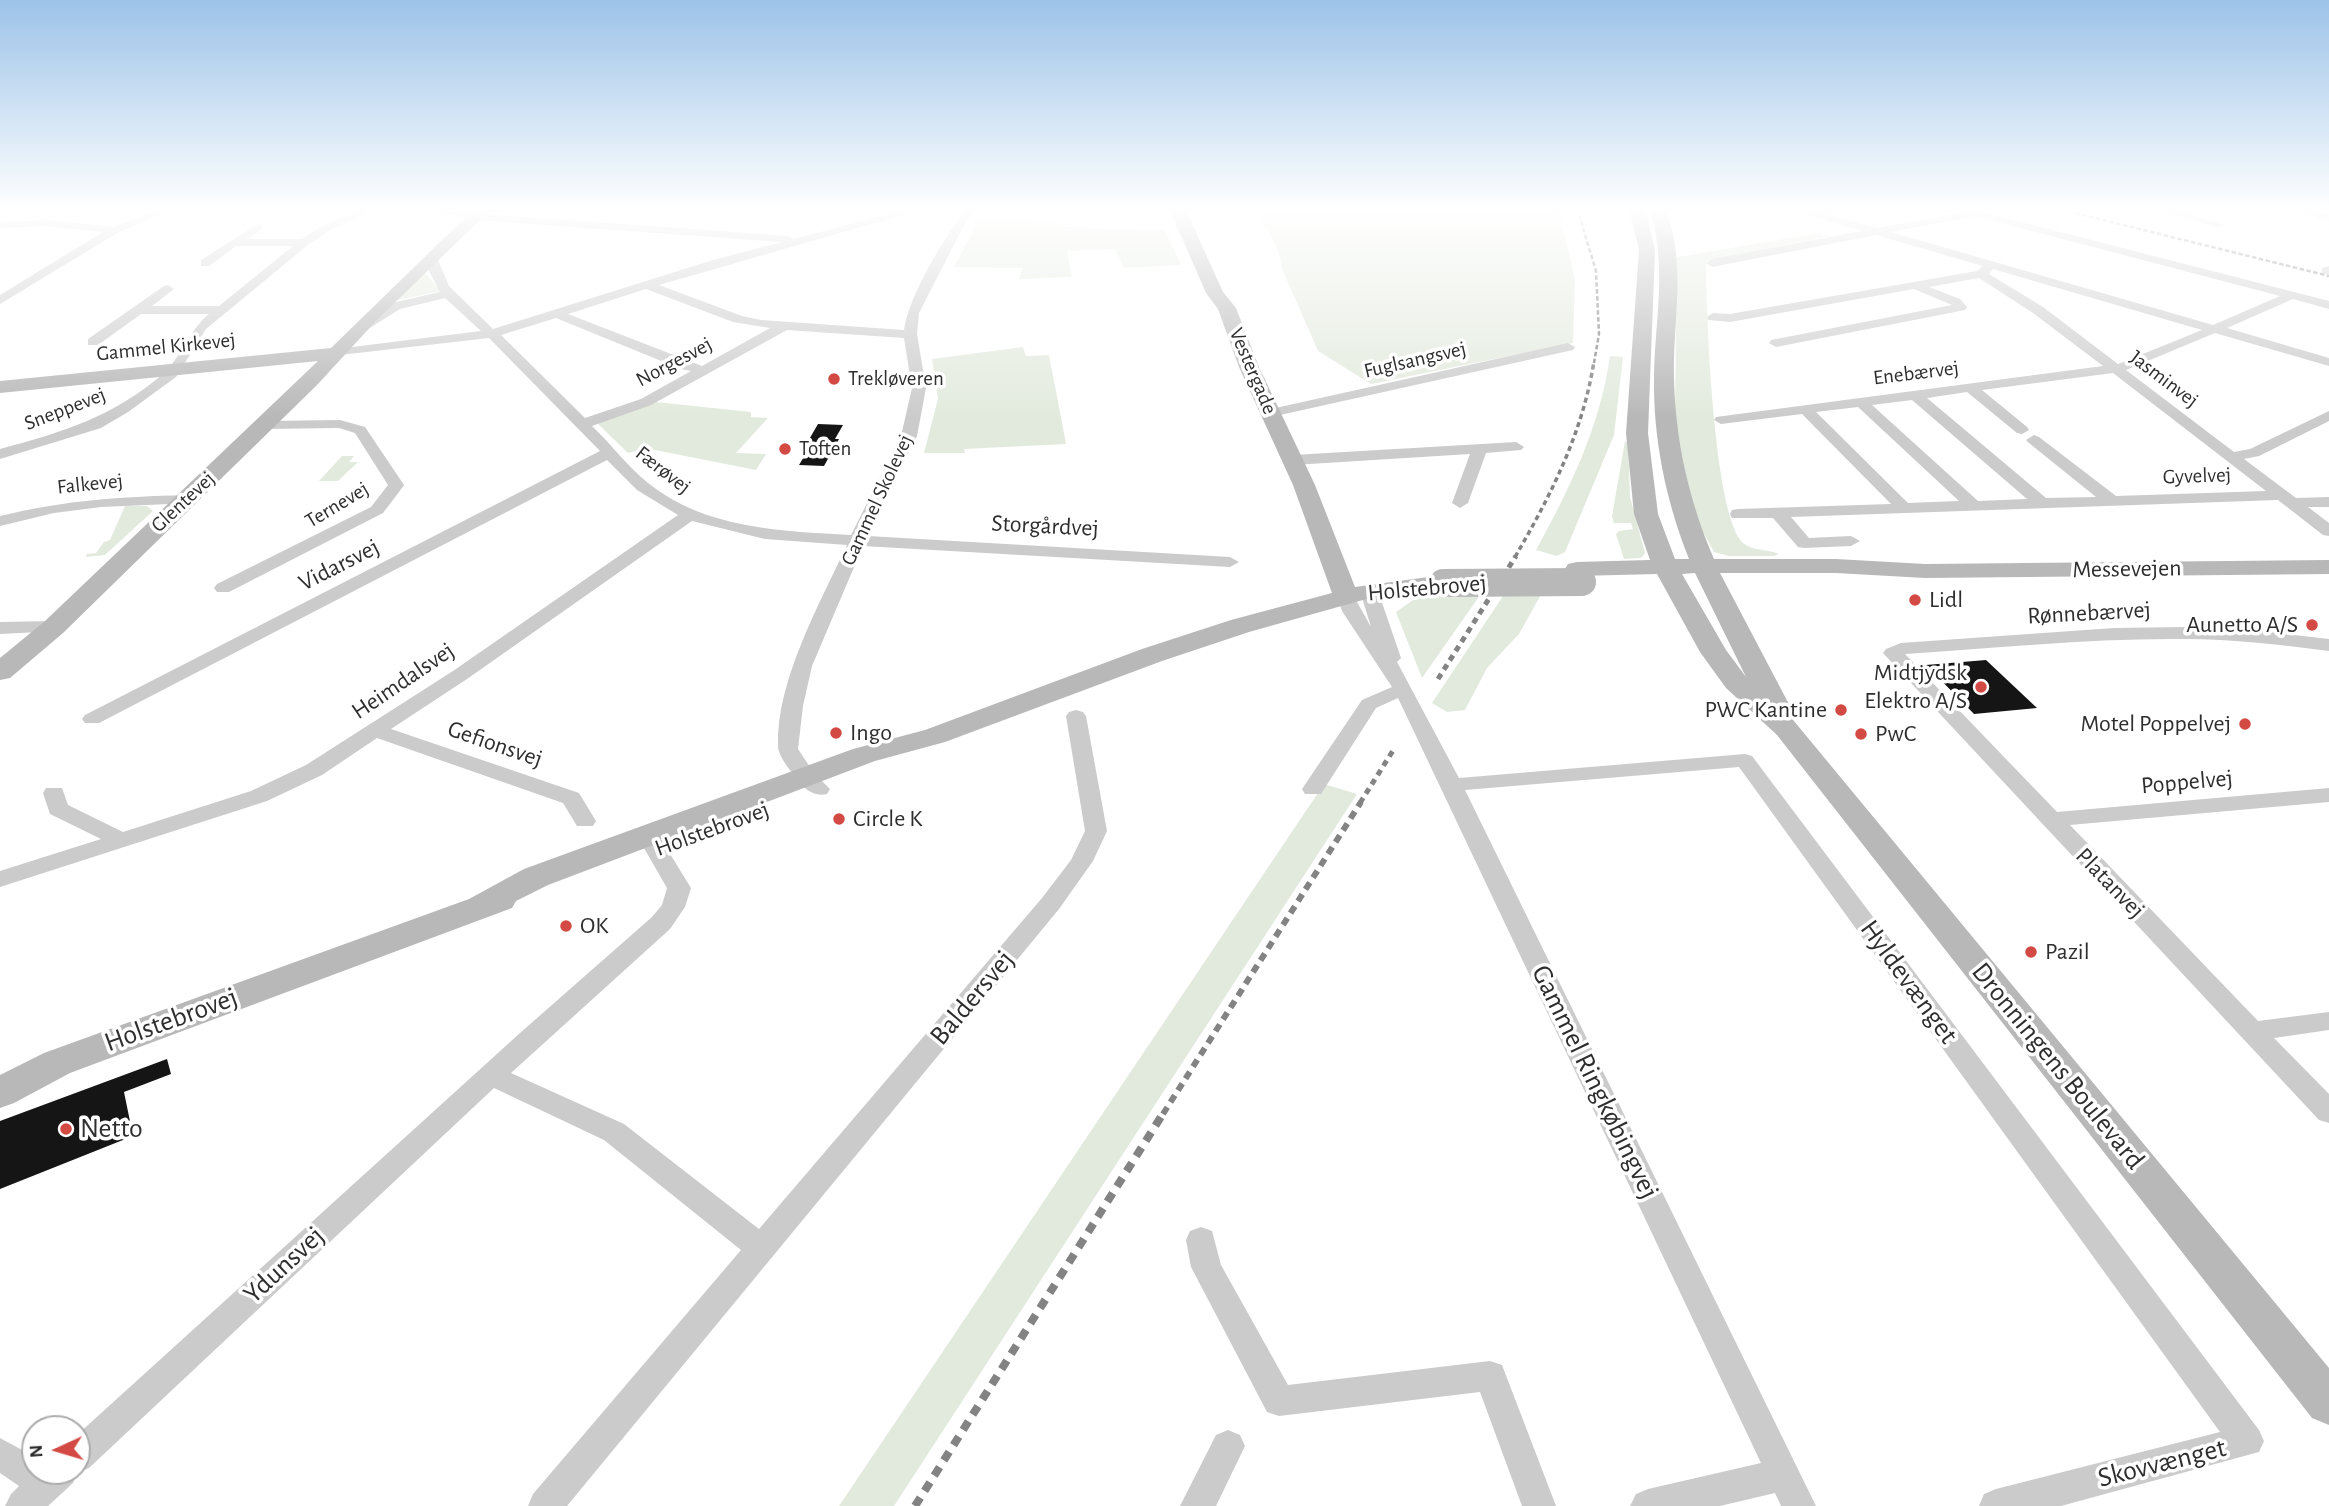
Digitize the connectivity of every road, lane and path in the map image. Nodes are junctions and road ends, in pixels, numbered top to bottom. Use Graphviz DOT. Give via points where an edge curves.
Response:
graph roads {
  1 [pos="36,278"];
  2 [pos="261,278"];
  3 [pos="411,278"];
  4 [pos="436,278"];
  5 [pos="670,278"];
  6 [pos="931,278"];
  7 [pos="1208,278"];
  8 [pos="1647,278"];
  9 [pos="1670,278"];
  10 [pos="1945,278"];
  11 [pos="1998,278"];
  12 [pos="2021,278"];
  13 [pos="2228,278"];
  14 [pos="646,285"];
  15 [pos="1914,285"];
  16 [pos="168,289"];
  17 [pos="450,293"];
  18 [pos="2293,295"];
  19 [pos="0,300"];
  20 [pos="2329,305"];
  21 [pos="139,310"];
  22 [pos="222,310"];
  23 [pos="557,314"];
  24 [pos="1713,317"];
  25 [pos="361,327"];
  26 [pos="782,327"];
  27 [pos="2213,330"];
  28 [pos="489,332"];
  29 [pos="910,334"];
  30 [pos="93,341"];
  31 [pos="1776,343"];
  32 [pos="1568,347"];
  33 [pos="336,353"];
  34 [pos="2329,362"];
  35 [pos="2115,369"];
  36 [pos="174,370"];
  37 [pos="703,370"];
  38 [pos="0,387"];
  39 [pos="1969,388"];
  40 [pos="1915,395"];
  41 [pos="1861,402"];
  42 [pos="1805,409"];
  43 [pos="1271,413"];
  44 [pos="2329,415"];
  45 [pos="1721,419"];
  46 [pos="582,424"];
  47 [pos="264,425"];
  48 [pos="1516,447"];
  49 [pos="1480,449"];
  50 [pos="609,453"];
  51 [pos="0,454"];
  52 [pos="2231,457"];
  53 [pos="1293,460"];
  54 [pos="2288,499"];
  55 [pos="186,500"];
  56 [pos="2112,501"];
  57 [pos="2329,502"];
  58 [pos="1460,503"];
  59 [pos="2043,504"];
  60 [pos="1974,506"];
  61 [pos="1905,509"];
  62 [pos="1778,513"];
  63 [pos="1738,514"];
  64 [pos="689,516"];
  65 [pos="0,521"];
  66 [pos="2329,531"];
  67 [pos="857,541"];
  68 [pos="1851,541"];
  69 [pos="1230,562"];
  70 [pos="2329,567"];
  71 [pos="1925,571"];
  72 [pos="1688,574"];
  73 [pos="1352,587"];
  74 [pos="223,588"];
  75 [pos="54,627"];
  76 [pos="0,628"];
  77 [pos="2329,645"];
  78 [pos="1893,653"];
  79 [pos="1152,655"];
  80 [pos="0,672"];
  81 [pos="1401,684"];
  82 [pos="1076,716"];
  83 [pos="92,719"];
  84 [pos="1787,729"];
  85 [pos="377,731"];
  86 [pos="812,783"];
  87 [pos="1452,785"];
  88 [pos="1313,789"];
  89 [pos="54,793"];
  90 [pos="2329,795"];
  91 [pos="2050,820"];
  92 [pos="584,821"];
  93 [pos="121,840"];
  94 [pos="653,843"];
  95 [pos="0,879"];
  96 [pos="2329,1021"];
  97 [pos="2251,1031"];
  98 [pos="57,1062"];
  99 [pos="0,1074"];
  100 [pos="491,1075"];
  101 [pos="0,1093"];
  102 [pos="2329,1112"];
  103 [pos="1201,1240"];
  104 [pos="761,1248"];
  105 [pos="2329,1403"];
  106 [pos="2247,1441"];
  107 [pos="91,1444"];
  108 [pos="1228,1446"];
  109 [pos="0,1454"];
  110 [pos="1784,1474"];
  111 [pos="44,1487"];
  112 [pos="545,1506"];
  113 [pos="1198,1506"];
  114 [pos="1539,1506"];
  115 [pos="1648,1506"];
  116 [pos="1799,1506"];
  117 [pos="1996,1506"];
  1 -- 19 [label="street"];
  2 -- 22 [label="street"];
  3 -- 25 [label="main road, Glentevej"];
  4 -- 17 [label="street, Færøvej"];
  5 -- 14 [label="street"];
  6 -- 29 [label="street, Gammel Skolevej" via="913,313"];
  7 -- 43 [label="main road, Vestergade" via="1227,308"];
  8 -- 72 [label="main road, Dronningens Boulevard" via="1637,433 1640,481 1646,514"];
  9 -- 72 [label="main road, Dronningens Boulevard" via="1664,388"];
  10 -- 15 [label="street"];
  11 -- 35 [label="street, Jasminvej"];
  12 -- 27 [label="street"];
  13 -- 18 [label="street"];
  14 -- 23 [label="street"];
  14 -- 26 [label="street" via="738,319"];
  15 -- 24 [label="street" via="1730,318"];
  15 -- 31 [label="street" via="1961,307"];
  16 -- 21 [label="street"];
  17 -- 25 [label="street, Glentevej" via="396,306"];
  17 -- 28 [label="street, Færøvej"];
  18 -- 20 [label="street"];
  18 -- 27 [label="street, Enebærvej"];
  21 -- 22 [label="street"];
  21 -- 30 [label="street"];
  22 -- 36 [label="street" via="201,327"];
  23 -- 28 [label="street"];
  23 -- 37 [label="street"];
  25 -- 33 [label="main road, Glentevej"];
  26 -- 29 [label="street"];
  26 -- 37 [label="street, Norgesvej"];
  27 -- 34 [label="street"];
  27 -- 35 [label="street, Enebærvej"];
  28 -- 33 [label="street"];
  28 -- 46 [label="street, Færøvej"];
  29 -- 67 [label="street, Gammel Skolevej" via="919,388 912,425"];
  32 -- 43 [label="street, Fuglsangsvej"];
  33 -- 36 [label="main road, Gammel Kirkevej"];
  33 -- 47 [label="main road, Glentevej"];
  35 -- 39 [label="street, Enebærvej"];
  35 -- 52 [label="street, Jasminvej"];
  36 -- 38 [label="main road, Gammel Kirkevej"];
  36 -- 51 [label="street, Sneppevej" via="96,425"];
  37 -- 46 [label="street, Norgesvej" via="646,402"];
  39 -- 40 [label="street, Enebærvej"];
  39 -- 56 [label="street"];
  40 -- 41 [label="street, Enebærvej"];
  40 -- 59 [label="street"];
  41 -- 42 [label="street, Enebærvej"];
  41 -- 60 [label="street"];
  42 -- 45 [label="street, Enebærvej"];
  42 -- 61 [label="street"];
  43 -- 53 [label="main road, Vestergade"];
  44 -- 52 [label="street" via="2254,453"];
  46 -- 50 [label="street, Færøvej"];
  47 -- 55 [label="main road, Glentevej"];
  47 -- 74 [label="street, Ternevej" via="340,424 360,430 396,485 377,510"];
  48 -- 49 [label="street"];
  49 -- 53 [label="street"];
  49 -- 58 [label="street"];
  50 -- 64 [label="street, Færøvej" via="666,505"];
  50 -- 83 [label="street, Vidarsvej"];
  52 -- 54 [label="street, Jasminvej"];
  53 -- 73 [label="main road, Vestergade"];
  54 -- 56 [label="street, Gyvelvej"];
  54 -- 57 [label="street, Gyvelvej"];
  54 -- 66 [label="street, Jasminvej"];
  55 -- 65 [label="street, Falkevej" via="101,502"];
  55 -- 75 [label="main road, Glentevej"];
  56 -- 59 [label="street, Gyvelvej"];
  59 -- 60 [label="street, Gyvelvej"];
  60 -- 61 [label="street, Gyvelvej"];
  61 -- 62 [label="street, Gyvelvej"];
  62 -- 63 [label="street, Gyvelvej"];
  62 -- 68 [label="street" via="1804,543"];
  64 -- 67 [label="street, Færøvej" via="772,535"];
  64 -- 85 [label="street, Heimdalsvej"];
  67 -- 69 [label="street, Storgårdvej"];
  67 -- 86 [label="street, Gammel Skolevej" via="803,666 793,706 788,749"];
  70 -- 71 [label="main road, Messevejen"];
  71 -- 72 [label="main road, Messevejen" via="1870,568"];
  71 -- 72 [label="main road, Messevejen" via="1844,579"];
  72 -- 73 [label="main road, Holstebrovej, bridge" via="1442,577"];
  72 -- 84 [label="main road, Dronningens Boulevard" via="1762,681"];
  72 -- 84 [label="main road, Dronningens Boulevard" via="1714,652 1736,681"];
  73 -- 79 [label="main road, Holstebrovej"];
  73 -- 79 [label="main road, Holstebrovej" via="1278,595"];
  73 -- 81 [label="street, Gammel Ringkøbingvej" via="1351,611"];
  75 -- 76 [label="street"];
  75 -- 80 [label="main road, Glentevej"];
  77 -- 78 [label="street, Rønnebærvej" via="2251,636 2114,634"];
  78 -- 91 [label="street, Platanvej"];
  79 -- 86 [label="main road, Holstebrovej" via="935,736 876,767"];
  81 -- 87 [label="street, Gammel Ringkøbingvej"];
  81 -- 88 [label="street" via="1369,704"];
  82 -- 104 [label="street, Baldersvej" via="1096,816 1097,831 1090,848 1017,943"];
  84 -- 105 [label="main road, Dronningens Boulevard"];
  85 -- 92 [label="street, Gefionsvej" via="571,798"];
  85 -- 93 [label="street, Heimdalsvej" via="314,770 259,796"];
  86 -- 94 [label="main road, Holstebrovej"];
  87 -- 106 [label="street, Hyldevænget" via="1745,760"];
  87 -- 110 [label="street, Gammel Ringkøbingvej"];
  89 -- 93 [label="street" via="58,808"];
  90 -- 91 [label="street, Poppelvej"];
  91 -- 97 [label="street, Platanvej"];
  93 -- 95 [label="street, Heimdalsvej"];
  94 -- 98 [label="main road, Holstebrovej" via="575,880 482,905"];
  94 -- 100 [label="street, Ydunsvej" via="679,888 673,907 661,923"];
  96 -- 97 [label="street"];
  97 -- 102 [label="street, Platanvej"];
  98 -- 99 [label="main road, Holstebrovej"];
  98 -- 101 [label="main road, Holstebrovej"];
  100 -- 104 [label="street" via="614,1132"];
  100 -- 107 [label="street, Ydunsvej"];
  103 -- 114 [label="street" via="1206,1267 1279,1401 1490,1376"];
  104 -- 112 [label="street, Baldersvej"];
  106 -- 117 [label="street, Skovvænget"];
  108 -- 113 [label="street"];
  109 -- 111 [label="street"];
  110 -- 115 [label="street"];
  110 -- 116 [label="street, Gammel Ringkøbingvej"];
}
